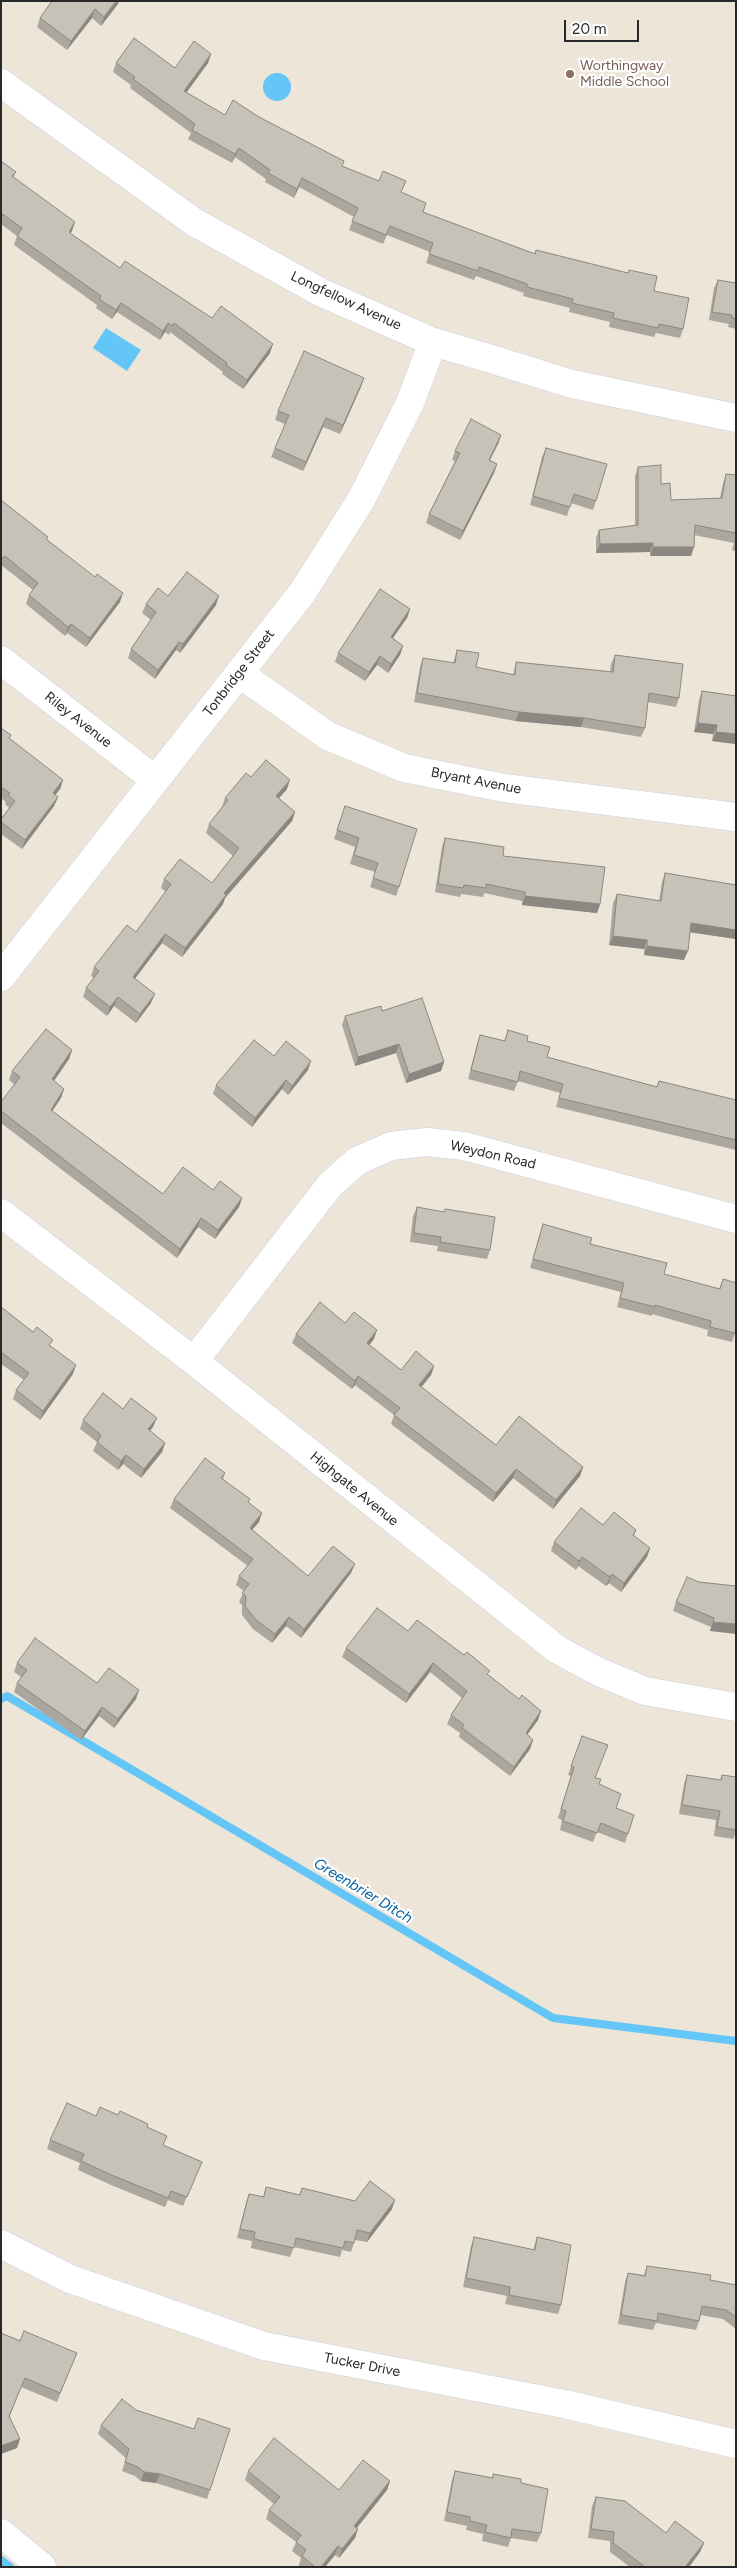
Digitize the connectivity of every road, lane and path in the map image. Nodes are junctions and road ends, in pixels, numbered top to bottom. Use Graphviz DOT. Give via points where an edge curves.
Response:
graph roads {
  1 [pos="1,84"];
  2 [pos="433,342"];
  3 [pos="736,418"];
  4 [pos="1,660"];
  5 [pos="240,674"];
  6 [pos="154,779"];
  7 [pos="736,817"];
  8 [pos="1,977"];
  9 [pos="1,1212"];
  10 [pos="736,1219"];
  11 [pos="194,1361"];
  12 [pos="736,1707"];
  13 [pos="1,2244"];
  14 [pos="736,2444"];
  15 [pos="1,2534"];
  16 [pos="42,2567"];
  1 -- 2 [label="street, Longfellow Avenue" via="194,222 320,292"];
  2 -- 3 [label="street, Longfellow Avenue" via="572,384"];
  2 -- 5 [label="street, Tonbridge Street" via="410,403 361,500 302,593"];
  4 -- 6 [label="street, Riley Avenue"];
  5 -- 6 [label="street, Tonbridge Street"];
  5 -- 7 [label="street, Bryant Avenue" via="328,736 404,768 504,788"];
  6 -- 8 [label="street, Tonbridge Street"];
  9 -- 11 [label="street, Highgate Avenue"];
  10 -- 11 [label="street, Weydon Road" via="464,1146 428,1142 391,1146 357,1161 330,1185"];
  11 -- 12 [label="street, Highgate Avenue" via="558,1650 645,1691"];
  13 -- 14 [label="street, Tucker Drive" via="70,2279 264,2346 564,2404"];
  15 -- 16 [label="street"];
}
